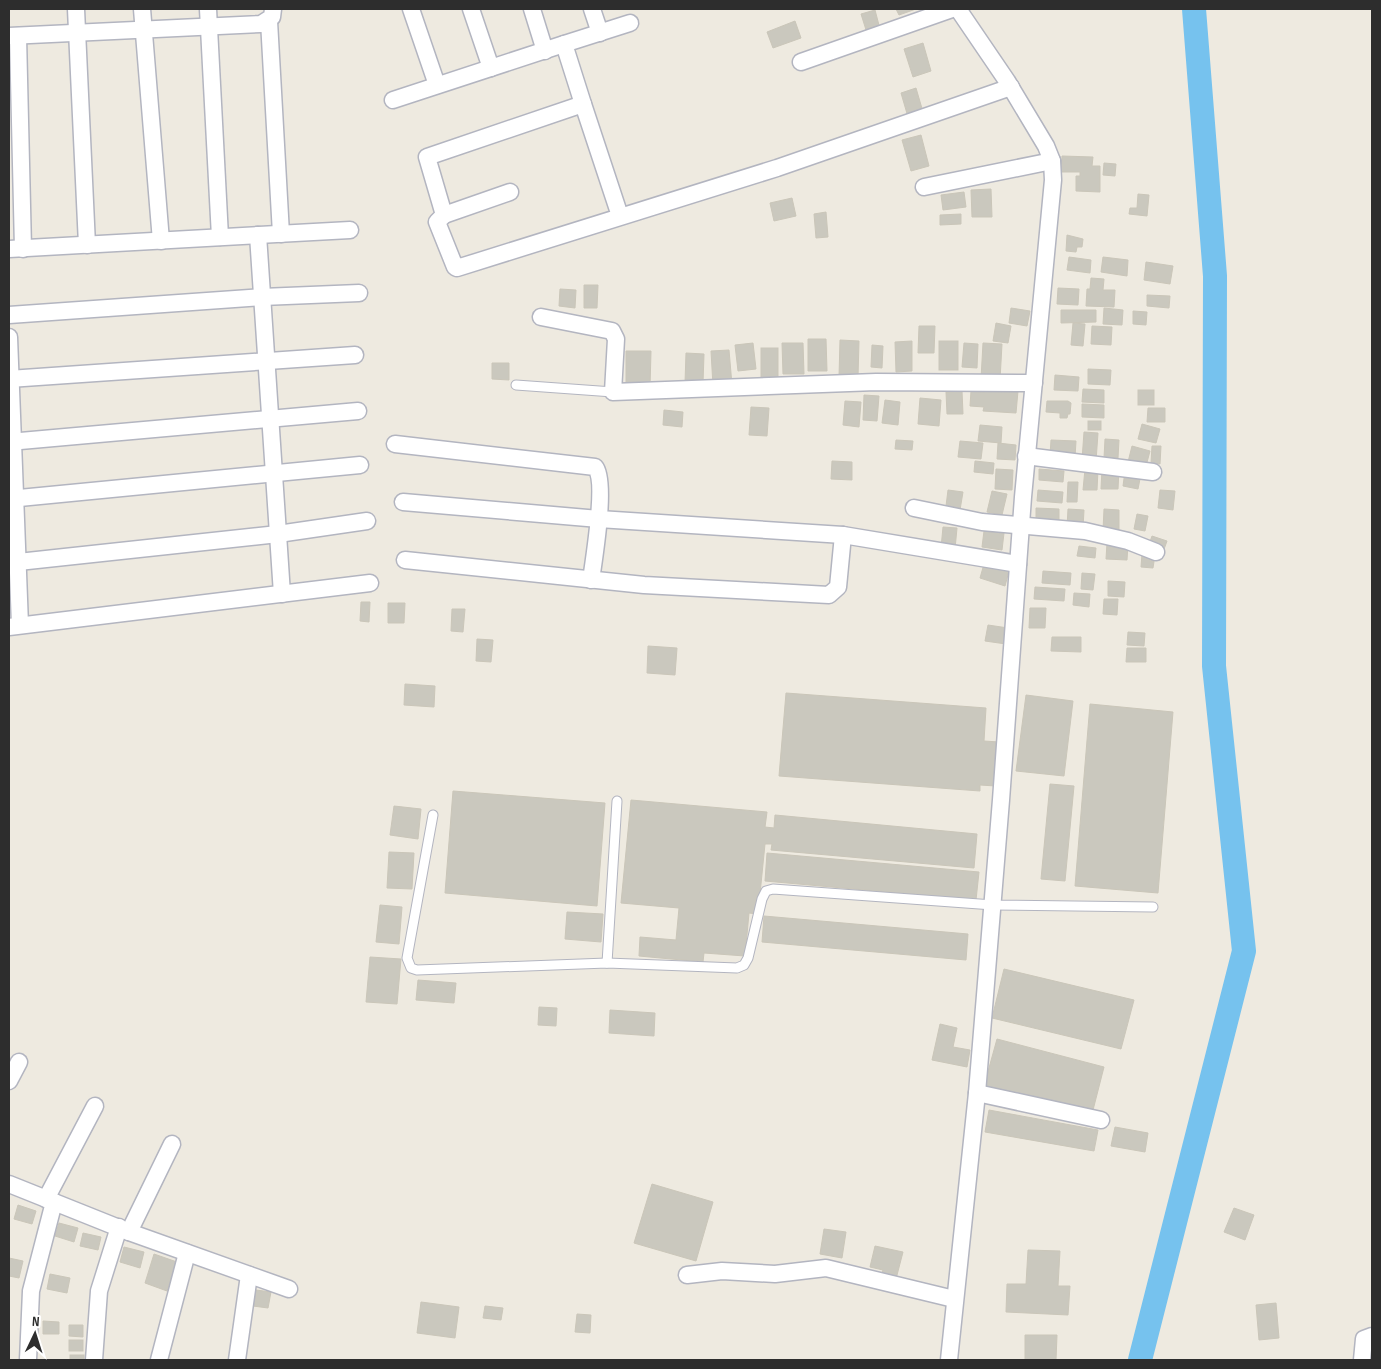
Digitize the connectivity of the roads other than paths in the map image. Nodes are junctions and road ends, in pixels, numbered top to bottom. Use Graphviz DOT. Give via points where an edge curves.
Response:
graph roads {
  1 [pos="76,9"];
  2 [pos="142,9"];
  3 [pos="208,9"];
  4 [pos="411,9"];
  5 [pos="471,9"];
  6 [pos="532,9"];
  7 [pos="592,9"];
  8 [pos="952,9"];
  9 [pos="958,9"];
  10 [pos="271,15"];
  11 [pos="630,23"];
  12 [pos="209,27"];
  13 [pos="142,30"];
  14 [pos="77,33"];
  15 [pos="600,33"];
  16 [pos="14,36"];
  17 [pos="564,44"];
  18 [pos="545,50"];
  19 [pos="801,62"];
  20 [pos="491,68"];
  21 [pos="437,86"];
  22 [pos="1011,87"];
  23 [pos="393,100"];
  24 [pos="583,104"];
  25 [pos="1052,161"];
  26 [pos="924,188"];
  27 [pos="510,192"];
  28 [pos="444,215"];
  29 [pos="620,216"];
  30 [pos="350,230"];
  31 [pos="281,234"];
  32 [pos="258,235"];
  33 [pos="220,237"];
  34 [pos="161,240"];
  35 [pos="87,245"];
  36 [pos="16,249"];
  37 [pos="359,293"];
  38 [pos="262,297"];
  39 [pos="9,314"];
  40 [pos="541,317"];
  41 [pos="9,337"];
  42 [pos="354,355"];
  43 [pos="266,361"];
  44 [pos="10,379"];
  45 [pos="1034,383"];
  46 [pos="516,385"];
  47 [pos="613,392"];
  48 [pos="358,411"];
  49 [pos="270,419"];
  50 [pos="11,442"];
  51 [pos="395,444"];
  52 [pos="1026,456"];
  53 [pos="360,465"];
  54 [pos="1153,472"];
  55 [pos="274,473"];
  56 [pos="12,499"];
  57 [pos="403,502"];
  58 [pos="914,508"];
  59 [pos="599,519"];
  60 [pos="367,521"];
  61 [pos="1021,525"];
  62 [pos="278,534"];
  63 [pos="843,535"];
  64 [pos="1156,552"];
  65 [pos="405,560"];
  66 [pos="13,562"];
  67 [pos="1018,564"];
  68 [pos="592,580"];
  69 [pos="370,583"];
  70 [pos="282,594"];
  71 [pos="15,626"];
  72 [pos="617,801"];
  73 [pos="432,815"];
  74 [pos="993,905"];
  75 [pos="1153,907"];
  76 [pos="607,963"];
  77 [pos="19,1062"];
  78 [pos="9,1081"];
  79 [pos="977,1093"];
  80 [pos="95,1106"];
  81 [pos="1101,1120"];
  82 [pos="172,1144"];
  83 [pos="9,1184"];
  84 [pos="50,1201"];
  85 [pos="124,1229"];
  86 [pos="187,1253"];
  87 [pos="250,1275"];
  88 [pos="687,1276"];
  89 [pos="289,1289"];
  90 [pos="954,1299"];
  91 [pos="1372,1336"];
  92 [pos="28,1360"];
  93 [pos="94,1360"];
  94 [pos="159,1360"];
  95 [pos="237,1360"];
  96 [pos="949,1360"];
  97 [pos="1362,1360"];
  1 -- 14 [label="street"];
  2 -- 13 [label="street"];
  3 -- 12 [label="street"];
  4 -- 21 [label="street"];
  5 -- 20 [label="street"];
  6 -- 18 [label="street"];
  7 -- 15 [label="street"];
  8 -- 19 [label="street"];
  9 -- 22 [label="street"];
  10 -- 12 [label="street" via="261,24"];
  10 -- 31 [label="street"];
  11 -- 15 [label="street"];
  12 -- 13 [label="street"];
  12 -- 33 [label="street"];
  13 -- 14 [label="street"];
  13 -- 34 [label="street"];
  14 -- 16 [label="street"];
  14 -- 35 [label="street"];
  15 -- 17 [label="street"];
  16 -- 36 [label="street"];
  17 -- 18 [label="street"];
  17 -- 24 [label="street"];
  18 -- 20 [label="street"];
  20 -- 21 [label="street"];
  21 -- 23 [label="street"];
  22 -- 25 [label="street"];
  22 -- 29 [label="street" via="777,168"];
  24 -- 28 [label="street" via="428,156"];
  24 -- 29 [label="street"];
  25 -- 26 [label="street"];
  25 -- 45 [label="street" via="1053,180"];
  27 -- 28 [label="street"];
  28 -- 29 [label="street" via="436,220 457,268"];
  30 -- 31 [label="street"];
  31 -- 32 [label="street"];
  32 -- 33 [label="street"];
  32 -- 38 [label="street"];
  33 -- 34 [label="street"];
  34 -- 35 [label="street"];
  35 -- 36 [label="street"];
  37 -- 38 [label="street"];
  38 -- 39 [label="street"];
  38 -- 43 [label="street"];
  40 -- 47 [label="street" via="612,331 616,339"];
  41 -- 44 [label="street"];
  42 -- 43 [label="street"];
  43 -- 44 [label="street"];
  43 -- 49 [label="street"];
  44 -- 50 [label="street"];
  45 -- 47 [label="street" via="876,382"];
  45 -- 52 [label="street"];
  46 -- 47 [label="lane"];
  48 -- 49 [label="street"];
  49 -- 50 [label="street"];
  49 -- 55 [label="street"];
  50 -- 56 [label="street"];
  51 -- 59 [label="street" via="590,464 599,476"];
  52 -- 54 [label="street"];
  52 -- 61 [label="street"];
  53 -- 55 [label="street"];
  55 -- 56 [label="street"];
  55 -- 62 [label="street"];
  56 -- 66 [label="street"];
  57 -- 59 [label="street"];
  58 -- 61 [label="street" via="982,522"];
  59 -- 63 [label="street"];
  59 -- 68 [label="street"];
  60 -- 62 [label="street"];
  61 -- 64 [label="street" via="1085,530"];
  61 -- 67 [label="street"];
  62 -- 66 [label="street"];
  62 -- 70 [label="street"];
  63 -- 67 [label="street"];
  63 -- 68 [label="street" via="838,588 829,595"];
  65 -- 68 [label="street"];
  66 -- 71 [label="street"];
  67 -- 74 [label="street"];
  69 -- 70 [label="street"];
  70 -- 71 [label="street"];
  72 -- 76 [label="lane"];
  73 -- 76 [label="lane" via="407,958 410,968"];
  74 -- 75 [label="lane"];
  74 -- 76 [label="lane" via="773,889 766,891 762,899 744,965 737,968"];
  74 -- 79 [label="street"];
  77 -- 78 [label="street"];
  79 -- 81 [label="street"];
  79 -- 90 [label="street"];
  80 -- 84 [label="street"];
  82 -- 85 [label="street"];
  83 -- 84 [label="street"];
  84 -- 85 [label="street"];
  84 -- 92 [label="street" via="31,1291"];
  85 -- 86 [label="street"];
  85 -- 93 [label="street" via="99,1291"];
  86 -- 87 [label="street"];
  86 -- 94 [label="street"];
  87 -- 89 [label="street"];
  87 -- 95 [label="street"];
  88 -- 90 [label="street" via="722,1271 774,1274 826,1268"];
  90 -- 96 [label="street"];
  91 -- 97 [label="street" via="1364,1339"];
}
